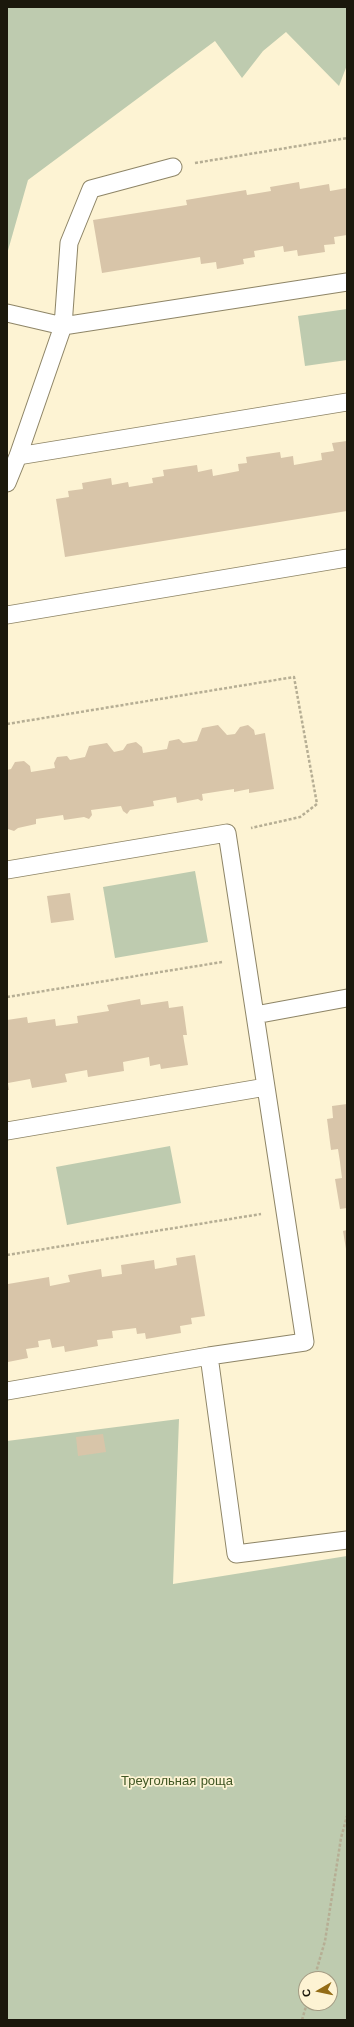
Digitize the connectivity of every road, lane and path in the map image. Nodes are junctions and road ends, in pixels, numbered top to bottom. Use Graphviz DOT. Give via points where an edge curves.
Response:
graph roads {
  1 [pos="347,138"];
  2 [pos="173,167"];
  3 [pos="347,282"];
  4 [pos="7,313"];
  5 [pos="63,326"];
  6 [pos="347,402"];
  7 [pos="18,456"];
  8 [pos="7,483"];
  9 [pos="347,558"];
  10 [pos="7,615"];
  11 [pos="7,724"];
  12 [pos="227,833"];
  13 [pos="7,870"];
  14 [pos="246,958"];
  15 [pos="7,997"];
  16 [pos="347,998"];
  17 [pos="255,1014"];
  18 [pos="266,1087"];
  19 [pos="7,1131"];
  20 [pos="284,1210"];
  21 [pos="7,1255"];
  22 [pos="209,1356"];
  23 [pos="7,1391"];
  24 [pos="347,1540"];
  25 [pos="347,1816"];
  26 [pos="316,1971"];
  1 -- 2 [label="path"];
  2 -- 5 [label="lane" via="91,189 69,243"];
  3 -- 5 [label="lane"];
  4 -- 5 [label="lane"];
  5 -- 7 [label="lane"];
  6 -- 7 [label="lane"];
  7 -- 8 [label="lane"];
  9 -- 10 [label="lane"];
  11 -- 12 [label="path" via="294,677 317,804 300,817"];
  12 -- 13 [label="lane"];
  12 -- 14 [label="lane"];
  14 -- 15 [label="path"];
  14 -- 17 [label="lane"];
  16 -- 17 [label="lane"];
  17 -- 18 [label="lane"];
  18 -- 19 [label="lane"];
  18 -- 20 [label="lane"];
  20 -- 21 [label="path"];
  20 -- 22 [label="lane" via="305,1342"];
  22 -- 23 [label="lane"];
  22 -- 24 [label="lane" via="236,1554"];
  25 -- 26 [label="path" via="341,1838 325,1941"];
}
